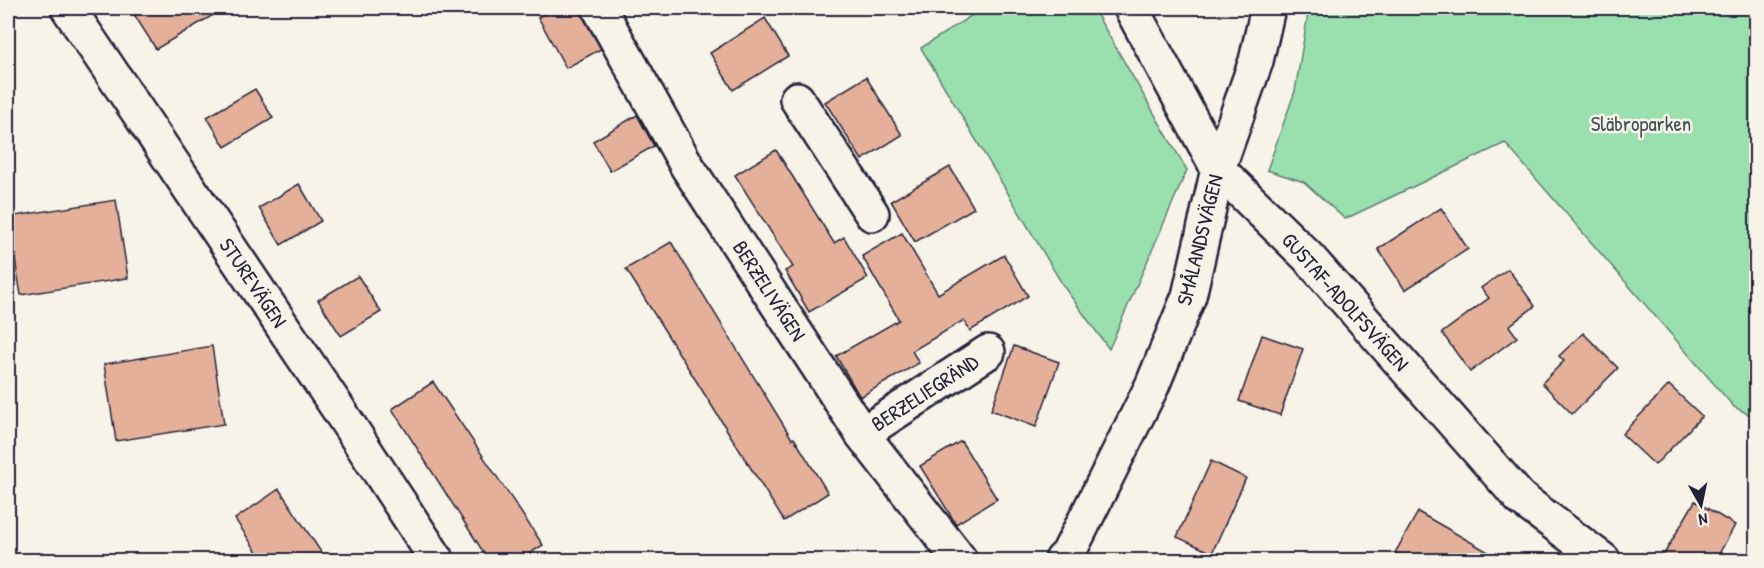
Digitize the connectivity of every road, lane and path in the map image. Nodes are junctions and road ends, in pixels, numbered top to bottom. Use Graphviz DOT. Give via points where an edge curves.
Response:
graph roads {
  1 [pos="68,8"];
  2 [pos="599,8"];
  3 [pos="1131,8"];
  4 [pos="1268,8"];
  5 [pos="797,99"];
  6 [pos="1218,169"];
  7 [pos="872,214"];
  8 [pos="988,352"];
  9 [pos="862,434"];
  10 [pos="437,561"];
  11 [pos="960,561"];
  12 [pos="1062,561"];
  13 [pos="1603,561"];
  1 -- 10 [label="street, STUREVÄGEN"];
  2 -- 9 [label="street, BERZELIVÄGEN" via="687,166"];
  3 -- 6 [label="street, GUSTAF-ADOLFSVÄGEN"];
  4 -- 6 [label="street, SMÅLANDSVÄGEN" via="1256,61"];
  5 -- 7 [label="street"];
  6 -- 12 [label="street, SMÅLANDSVÄGEN" via="1189,296 1147,396"];
  6 -- 13 [label="street, GUSTAF-ADOLFSVÄGEN" via="1308,257 1520,498"];
  8 -- 9 [label="street, BERZELIEGRÄND"];
  9 -- 11 [label="street, BERZELIVÄGEN"];
}
